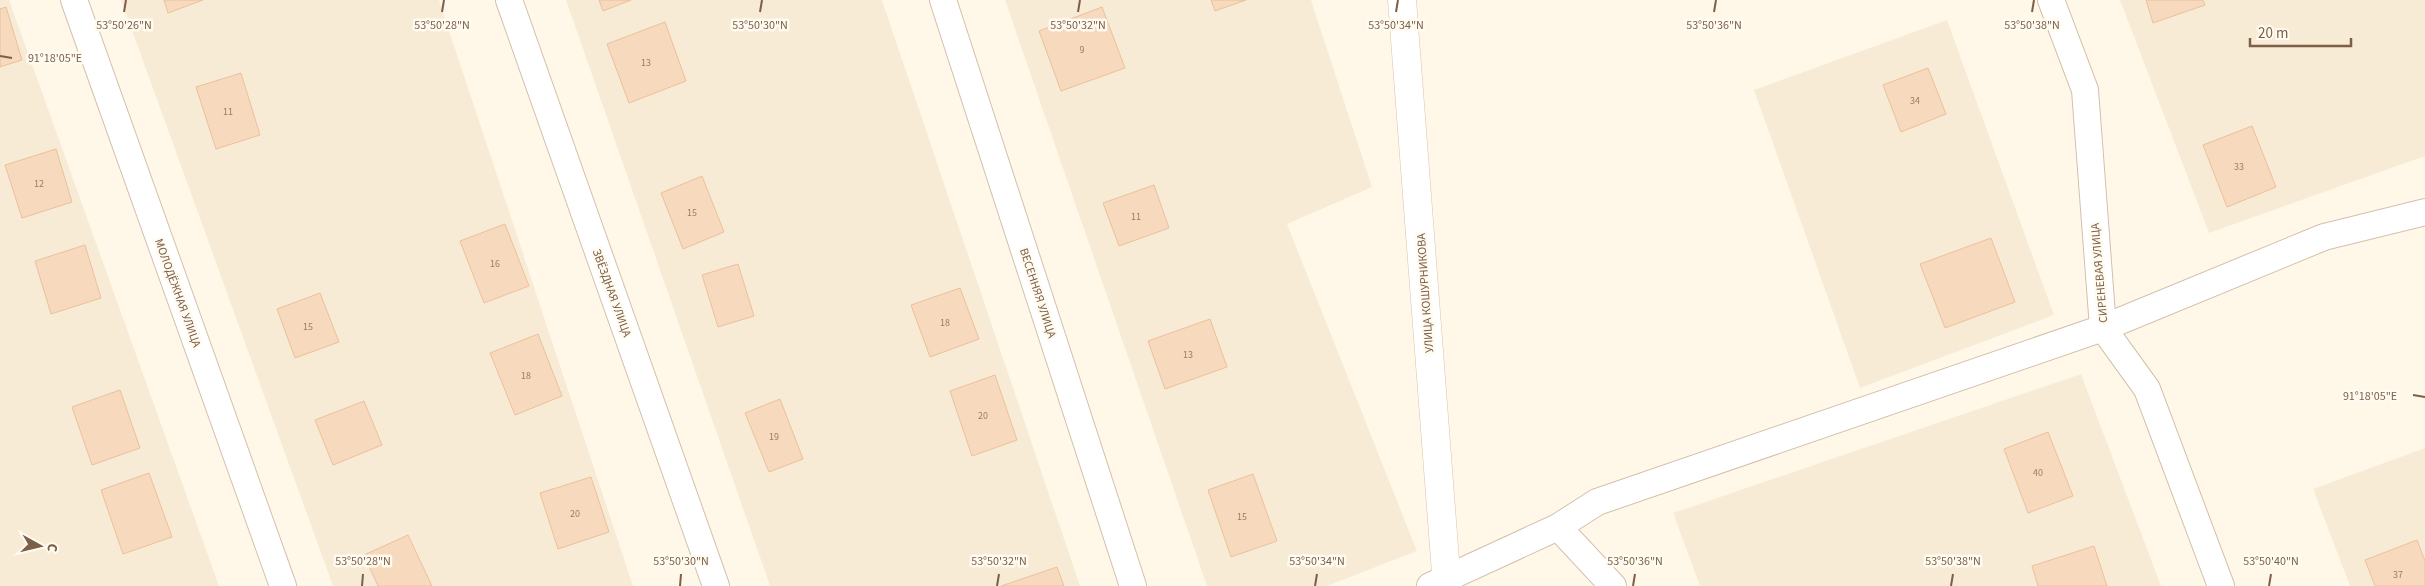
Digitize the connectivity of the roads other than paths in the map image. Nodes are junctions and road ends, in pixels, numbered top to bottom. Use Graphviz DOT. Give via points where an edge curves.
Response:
graph roads {
  1 [pos="74,0"];
  2 [pos="509,0"];
  3 [pos="943,0"];
  4 [pos="1402,0"];
  5 [pos="2051,0"];
  6 [pos="2425,212"];
  7 [pos="2103,328"];
  8 [pos="1558,526"];
  9 [pos="1441,584"];
  10 [pos="283,586"];
  11 [pos="716,586"];
  12 [pos="1134,586"];
  13 [pos="1613,586"];
  14 [pos="2221,586"];
  1 -- 10 [label="street, МОЛОДЁЖНАЯ УЛИЦА"];
  2 -- 11 [label="street, ЗВЁЗДНАЯ УЛИЦА"];
  3 -- 12 [label="street, ВЕСЕННЯЯ УЛИЦА"];
  4 -- 9 [label="main road, УЛИЦА КОШУРНИКОВА"];
  5 -- 7 [label="street, СИРЕНЕВАЯ УЛИЦА" via="2084,90"];
  6 -- 7 [label="street" via="2324,237"];
  7 -- 8 [label="street" via="1598,502"];
  7 -- 14 [label="street, СИРЕНЕВАЯ УЛИЦА" via="2147,389"];
  8 -- 9 [label="street"];
  8 -- 13 [label="street"];
}
